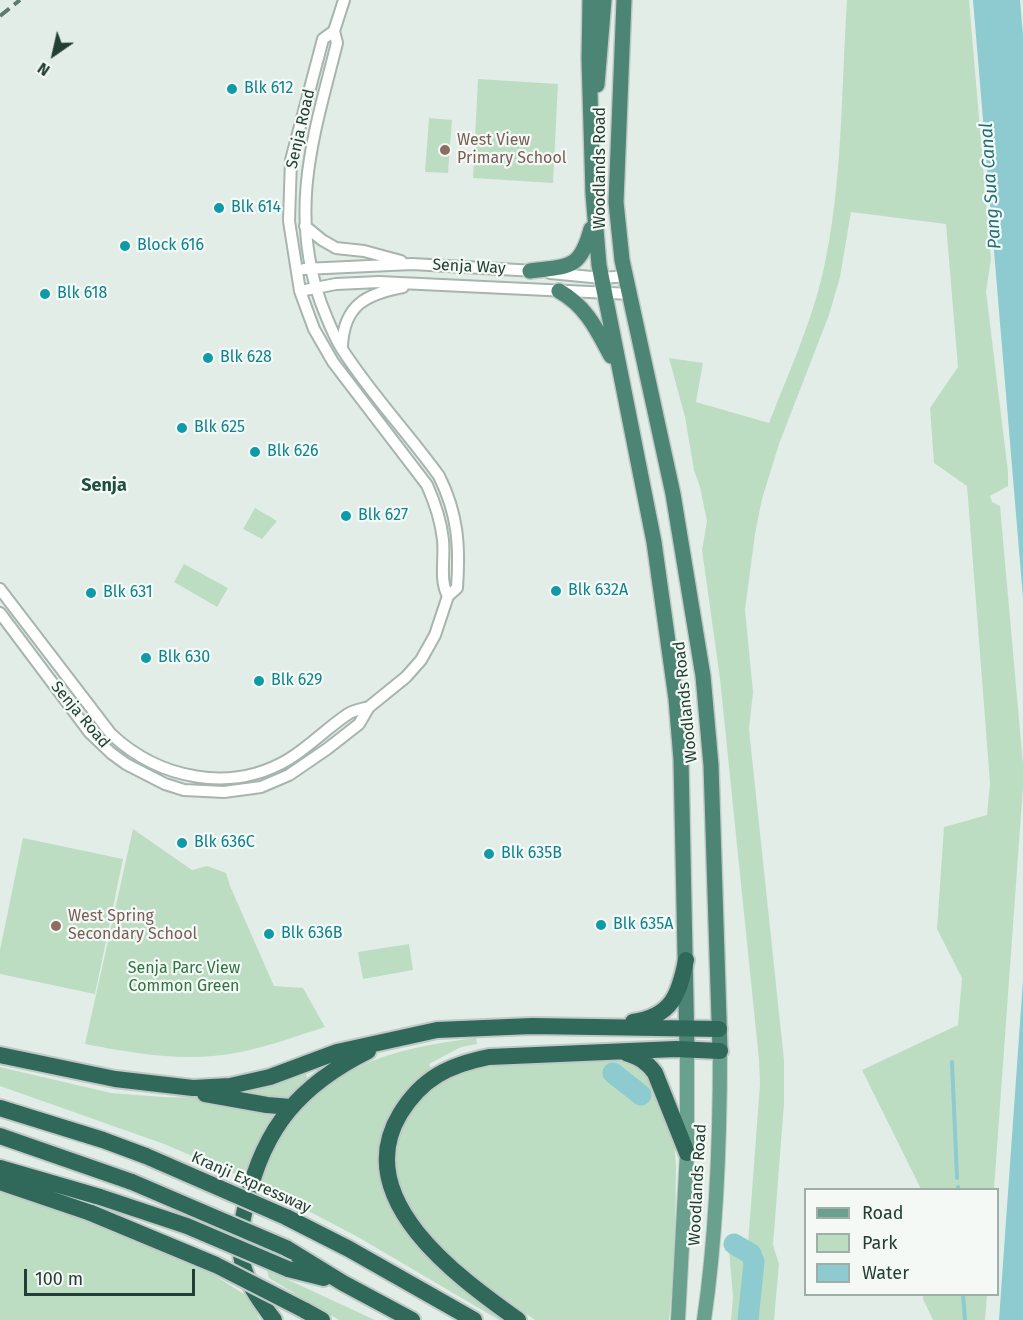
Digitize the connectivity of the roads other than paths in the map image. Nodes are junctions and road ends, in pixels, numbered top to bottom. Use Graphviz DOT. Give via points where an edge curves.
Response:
graph roads {
  1 [pos="344,0"];
  2 [pos="590,0"];
  3 [pos="604,0"];
  4 [pos="624,0"];
  5 [pos="633,0"];
  6 [pos="334,32"];
  7 [pos="620,87"];
  8 [pos="592,127"];
  9 [pos="594,218"];
  10 [pos="305,226"];
  11 [pos="412,264"];
  12 [pos="311,268"];
  13 [pos="295,270"];
  14 [pos="530,271"];
  15 [pos="627,276"];
  16 [pos="602,278"];
  17 [pos="424,284"];
  18 [pos="316,288"];
  19 [pos="300,291"];
  20 [pos="559,291"];
  21 [pos="604,294"];
  22 [pos="631,294"];
  23 [pos="342,348"];
  24 [pos="618,370"];
  25 [pos="415,442"];
  26 [pos="403,453"];
  27 [pos="0,589"];
  28 [pos="448,596"];
  29 [pos="0,613"];
  30 [pos="369,707"];
  31 [pos="686,960"];
  32 [pos="599,1026"];
  33 [pos="686,1029"];
  34 [pos="719,1029"];
  35 [pos="393,1039"];
  36 [pos="620,1050"];
  37 [pos="687,1050"];
  38 [pos="720,1051"];
  39 [pos="0,1055"];
  40 [pos="163,1086"];
  41 [pos="291,1107"];
  42 [pos="0,1108"];
  43 [pos="0,1136"];
  44 [pos="687,1153"];
  45 [pos="0,1168"];
  46 [pos="0,1182"];
  47 [pos="343,1282"];
  48 [pos="274,1320"];
  49 [pos="322,1320"];
  50 [pos="412,1320"];
  51 [pos="474,1320"];
  52 [pos="518,1320"];
  53 [pos="678,1320"];
  54 [pos="704,1320"];
  1 -- 6 [label="street, Senja Road"];
  2 -- 8 [label="highway"];
  3 -- 8 [label="highway"];
  4 -- 7 [label="highway"];
  5 -- 7 [label="highway"];
  6 -- 10 [label="street, Senja Road" via="337,43 309,158"];
  6 -- 13 [label="street, Senja Road" via="323,39 291,160 290,221"];
  7 -- 15 [label="highway, Woodlands Road" via="616,202"];
  8 -- 9 [label="highway, Woodlands Road"];
  9 -- 14 [label="highway" via="586,249 579,259 560,267"];
  9 -- 16 [label="highway, Woodlands Road"];
  10 -- 11 [label="street" via="336,248"];
  10 -- 12 [label="street, Senja Road"];
  11 -- 12 [label="street, Senja Way"];
  11 -- 14 [label="street, Senja Way"];
  12 -- 13 [label="street"];
  12 -- 18 [label="street, Senja Road"];
  13 -- 19 [label="street, Senja Road"];
  14 -- 16 [label="street, Senja Way"];
  15 -- 16 [label="street, Senja Way"];
  15 -- 22 [label="highway, Woodlands Road"];
  16 -- 21 [label="highway, Woodlands Road"];
  17 -- 18 [label="street, Senja Way" via="363,282"];
  17 -- 20 [label="street, Senja Way"];
  17 -- 23 [label="street" via="388,290 359,304 344,325"];
  18 -- 19 [label="street"];
  18 -- 23 [label="street, Senja Road"];
  19 -- 26 [label="street, Senja Road" via="310,321 333,362"];
  20 -- 21 [label="street, Senja Way"];
  20 -- 24 [label="highway" via="574,299 592,323"];
  21 -- 22 [label="street, Senja Way"];
  21 -- 24 [label="highway, Woodlands Road"];
  22 -- 34 [label="highway, Woodlands Road" via="675,504 704,686 711,765"];
  23 -- 25 [label="street, Senja Road"];
  24 -- 31 [label="highway, Woodlands Road" via="654,542 676,699"];
  25 -- 26 [label="street" via="414,450"];
  25 -- 28 [label="street, Senja Road" via="439,476 455,515 457,588"];
  26 -- 28 [label="street, Senja Road" via="436,504 443,541 443,586"];
  27 -- 30 [label="street, Senja Road" via="111,734 133,752 182,775 214,779 258,773 289,759 350,713"];
  28 -- 30 [label="street, Senja Road" via="441,623 426,652 406,677"];
  29 -- 30 [label="street, Senja Road" via="100,743 144,774 184,789 224,792 274,782 297,771 359,724"];
  31 -- 32 [label="highway" via="681,988 666,1008 646,1019"];
  31 -- 33 [label="highway, Woodlands Road"];
  32 -- 33 [label="highway"];
  32 -- 35 [label="highway" via="482,1027 437,1030"];
  33 -- 34 [label="highway"];
  33 -- 37 [label="highway, Woodlands Road"];
  34 -- 38 [label="highway, Woodlands Road"];
  35 -- 40 [label="highway" via="337,1052 248,1082 215,1087"];
  35 -- 41 [label="highway" via="344,1063"];
  36 -- 37 [label="highway"];
  36 -- 44 [label="highway" via="638,1057 655,1073"];
  36 -- 52 [label="highway" via="489,1057 466,1062 430,1079 395,1122 387,1161 390,1183 408,1222 438,1255"];
  37 -- 38 [label="highway"];
  37 -- 44 [label="main road, Woodlands Road"];
  38 -- 54 [label="main road, Woodlands Road" via="718,1171"];
  39 -- 40 [label="highway"];
  40 -- 41 [label="highway"];
  41 -- 48 [label="highway" via="253,1175 240,1231 244,1269"];
  42 -- 51 [label="highway, Kranji Expressway, bridge" via="146,1156 286,1217"];
  43 -- 47 [label="highway, bridge" via="132,1182 286,1248"];
  44 -- 53 [label="main road, Woodlands Road"];
  45 -- 47 [label="highway, bridge" via="187,1226 288,1269"];
  46 -- 49 [label="highway, bridge" via="91,1213 207,1261"];
  47 -- 50 [label="highway"];
}
